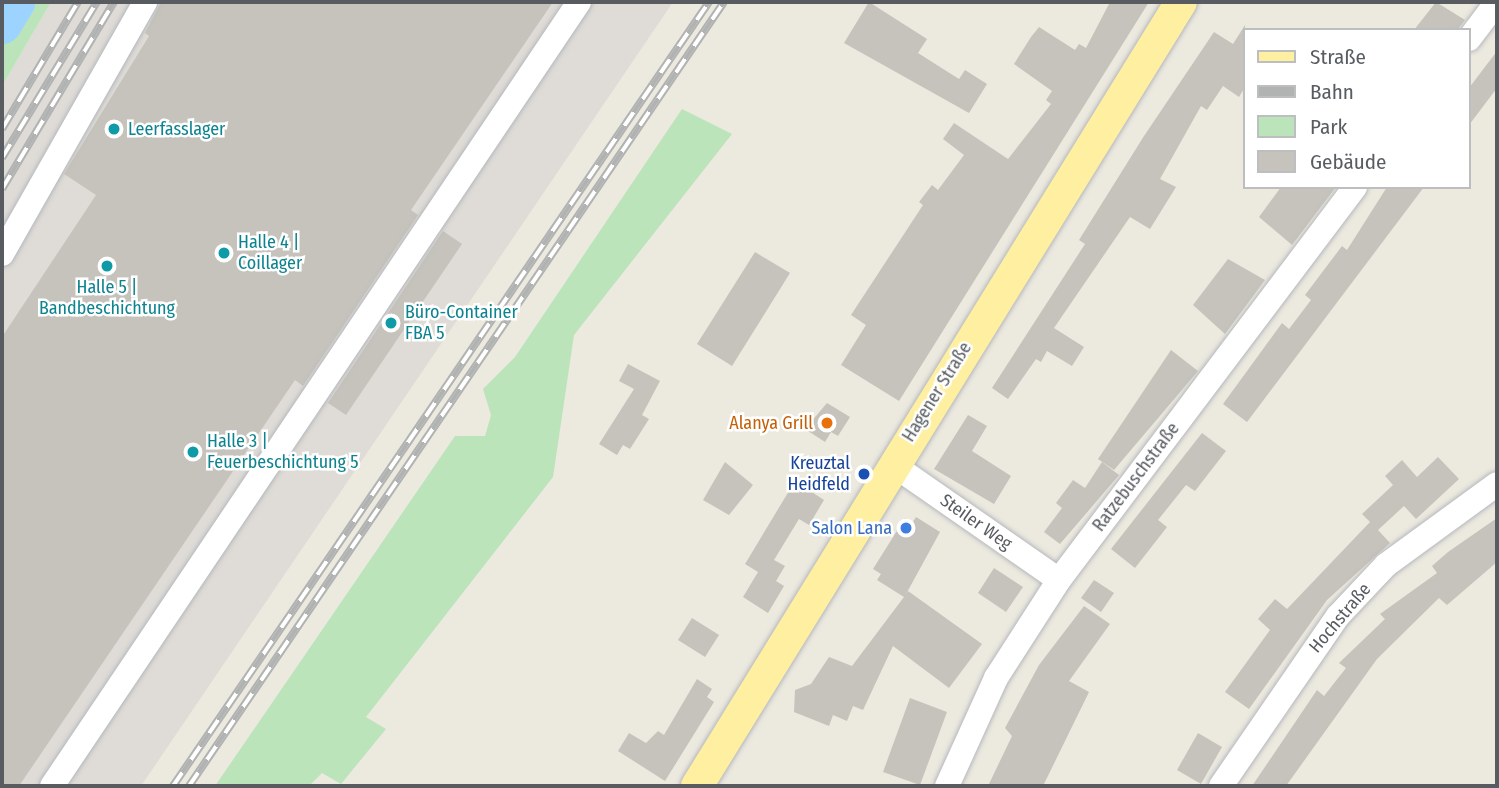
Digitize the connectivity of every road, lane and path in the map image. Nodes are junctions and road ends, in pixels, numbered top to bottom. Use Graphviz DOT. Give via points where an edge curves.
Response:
graph roads {
  1 [pos="145,2"];
  2 [pos="579,2"];
  3 [pos="1181,2"];
  4 [pos="1496,3"];
  5 [pos="1471,36"];
  6 [pos="1353,189"];
  7 [pos="2,254"];
  8 [pos="892,464"];
  9 [pos="1497,484"];
  10 [pos="1059,580"];
  11 [pos="52,786"];
  12 [pos="697,786"];
  13 [pos="947,786"];
  14 [pos="1221,786"];
  1 -- 7 [label="street"];
  2 -- 11 [label="street"];
  3 -- 8 [label="main road, Hagener Straße"];
  4 -- 5 [label="street"];
  6 -- 10 [label="street, Ratzebuschstraße"];
  8 -- 10 [label="street, Steiler Weg"];
  8 -- 12 [label="main road, Hagener Straße"];
  9 -- 14 [label="street, Hochstraße" via="1386,565 1338,616"];
  10 -- 13 [label="street, Ratzebuschstraße" via="996,678"];
}
